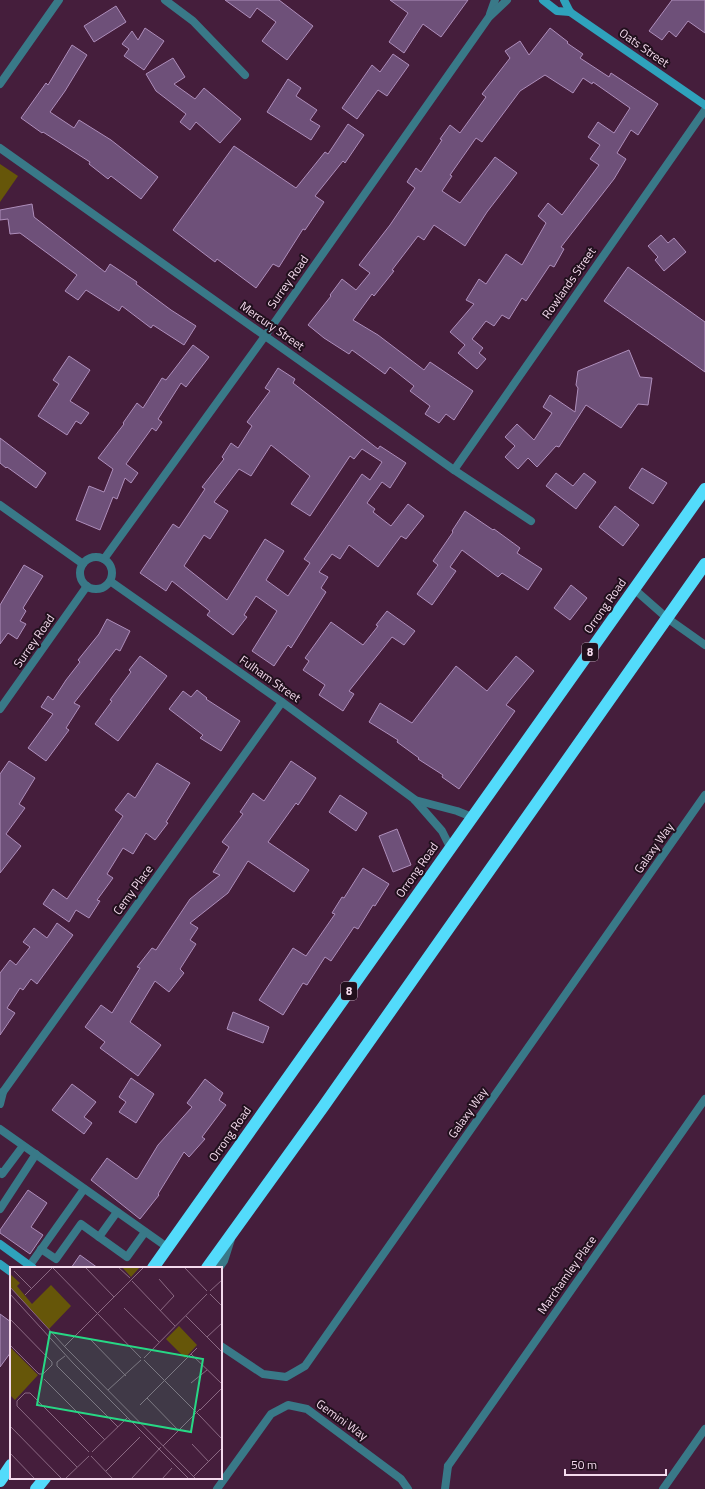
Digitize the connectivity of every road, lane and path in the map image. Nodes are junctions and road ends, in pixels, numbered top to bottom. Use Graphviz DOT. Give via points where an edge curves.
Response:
graph roads {
  1 [pos="59,0"];
  2 [pos="164,0"];
  3 [pos="495,0"];
  4 [pos="507,0"];
  5 [pos="543,0"];
  6 [pos="564,0"];
  7 [pos="570,12"];
  8 [pos="489,17"];
  9 [pos="245,75"];
  10 [pos="0,84"];
  11 [pos="705,105"];
  12 [pos="705,110"];
  13 [pos="0,148"];
  14 [pos="265,336"];
  15 [pos="454,470"];
  16 [pos="705,488"];
  17 [pos="0,505"];
  18 [pos="531,521"];
  19 [pos="104,559"];
  20 [pos="83,564"];
  21 [pos="705,564"];
  22 [pos="110,582"];
  23 [pos="87,586"];
  24 [pos="634,589"];
  25 [pos="667,618"];
  26 [pos="705,645"];
  27 [pos="282,702"];
  28 [pos="0,709"];
  29 [pos="705,795"];
  30 [pos="414,800"];
  31 [pos="472,817"];
  32 [pos="450,847"];
  33 [pos="705,1099"];
  34 [pos="0,1104"];
  35 [pos="1,1131"];
  36 [pos="23,1146"];
  37 [pos="36,1154"];
  38 [pos="0,1172"];
  39 [pos="84,1189"];
  40 [pos="0,1208"];
  41 [pos="117,1212"];
  42 [pos="145,1232"];
  43 [pos="233,1233"];
  44 [pos="99,1237"];
  45 [pos="0,1244"];
  46 [pos="167,1247"];
  47 [pos="41,1249"];
  48 [pos="0,1264"];
  49 [pos="32,1267"];
  50 [pos="154,1267"];
  51 [pos="208,1267"];
  52 [pos="220,1267"];
  53 [pos="10,1271"];
  54 [pos="222,1347"];
  55 [pos="705,1429"];
  56 [pos="10,1466"];
  57 [pos="44,1479"];
  58 [pos="0,1481"];
  59 [pos="36,1489"];
  60 [pos="217,1489"];
  61 [pos="408,1489"];
  62 [pos="445,1489"];
  63 [pos="663,1489"];
  1 -- 10 [label="street"];
  2 -- 9 [label="street" via="193,21"];
  3 -- 8 [label="street, Surrey Road"];
  4 -- 8 [label="street, Surrey Road"];
  5 -- 7 [label="street, Oats Street" via="557,11"];
  6 -- 7 [label="street, Oats Street"];
  7 -- 11 [label="street, Oats Street"];
  8 -- 14 [label="street, Surrey Road"];
  12 -- 15 [label="street, Rowlands Street"];
  13 -- 14 [label="street, Mercury Street"];
  14 -- 15 [label="street, Mercury Street"];
  14 -- 19 [label="street, Surrey Road"];
  15 -- 18 [label="street, Mercury Street"];
  16 -- 24 [label="highway, Orrong Road / 8"];
  17 -- 20 [label="street"];
  19 -- 20 [label="street" via="93,557"];
  19 -- 22 [label="street" via="112,572"];
  20 -- 23 [label="street" via="80,576"];
  21 -- 25 [label="highway"];
  22 -- 23 [label="street" via="102,588 92,589"];
  22 -- 27 [label="street, Fulham Street"];
  23 -- 28 [label="street, Surrey Road"];
  24 -- 25 [label="street"];
  24 -- 31 [label="highway, Orrong Road / 8"];
  25 -- 26 [label="street"];
  25 -- 43 [label="highway"];
  27 -- 30 [label="street, Fulham Street"];
  27 -- 34 [label="street, Cemy Place" via="4,1092"];
  29 -- 54 [label="street, Galaxy Way" via="305,1366 286,1377 263,1374"];
  30 -- 31 [label="street, Fulham Street"];
  30 -- 32 [label="street, Fulham Street" via="442,831"];
  31 -- 32 [label="highway, Orrong Road / 8"];
  32 -- 46 [label="highway, Orrong Road / 8"];
  33 -- 62 [label="street, Marchamley Place" via="448,1466"];
  35 -- 36 [label="street"];
  36 -- 37 [label="street"];
  36 -- 38 [label="street" via="2,1174"];
  37 -- 39 [label="street"];
  37 -- 40 [label="street"];
  39 -- 41 [label="street"];
  39 -- 47 [label="street"];
  41 -- 42 [label="street"];
  41 -- 44 [label="street"];
  42 -- 44 [label="street" via="127,1257"];
  42 -- 46 [label="street"];
  43 -- 51 [label="highway"];
  43 -- 52 [label="street"];
  44 -- 47 [label="street" via="81,1224 56,1259"];
  45 -- 49 [label="street"];
  46 -- 50 [label="highway, Orrong Road / 8"];
  47 -- 49 [label="street"];
  48 -- 53 [label="street"];
  55 -- 63 [label="street"];
  56 -- 58 [label="highway"];
  57 -- 59 [label="highway"];
  60 -- 61 [label="street, Gemini Way" via="270,1414 288,1405 307,1409 402,1479"];
}
